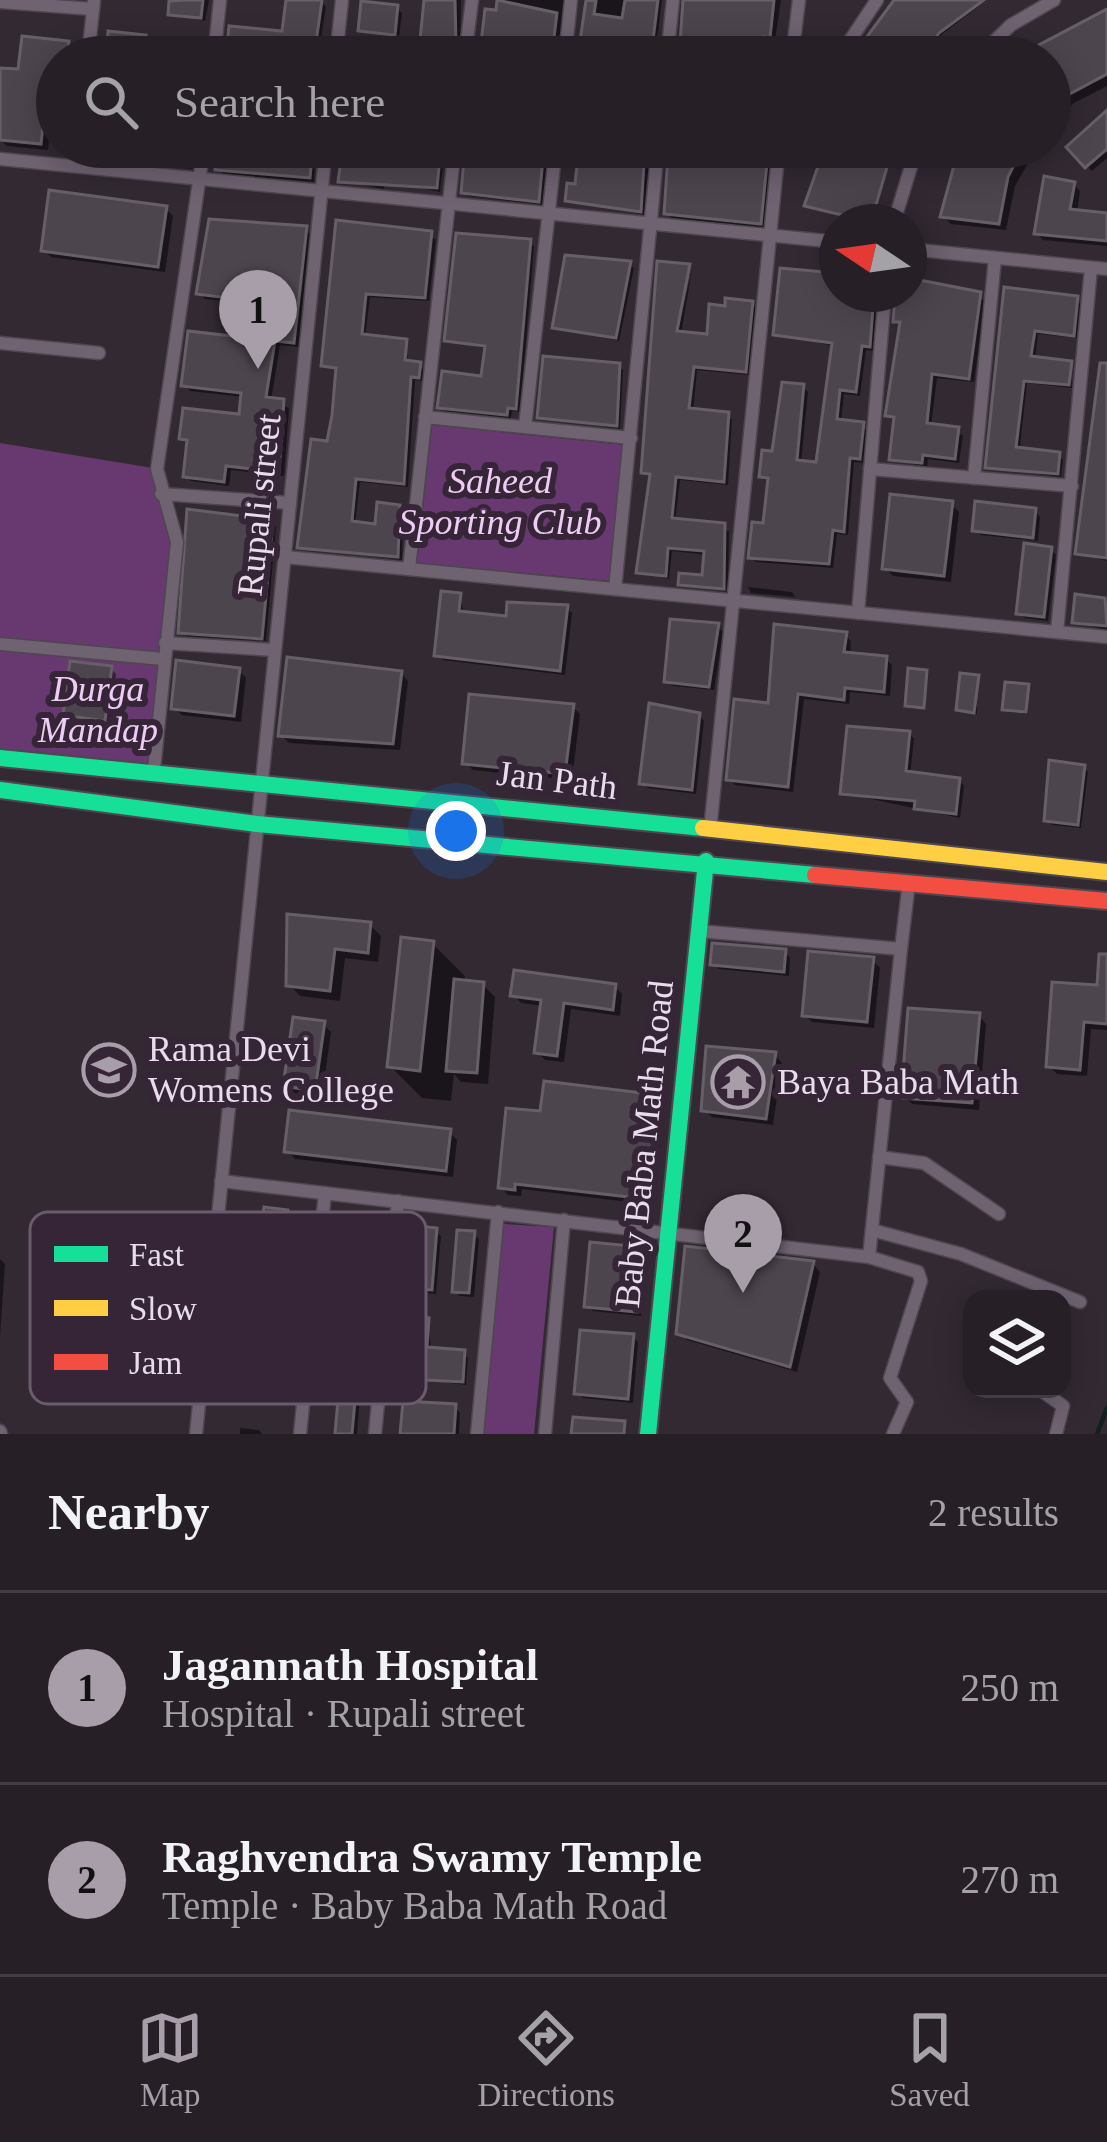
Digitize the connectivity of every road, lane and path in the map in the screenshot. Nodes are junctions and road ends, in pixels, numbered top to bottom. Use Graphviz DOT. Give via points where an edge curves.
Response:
graph roads {
  1 [pos="220,0"];
  2 [pos="342,0"];
  3 [pos="472,0"];
  4 [pos="571,0"];
  5 [pos="673,0"];
  6 [pos="799,0"];
  7 [pos="877,0"];
  8 [pos="1054,0"];
  9 [pos="0,2"];
  10 [pos="94,4"];
  11 [pos="90,36"];
  12 [pos="216,36"];
  13 [pos="338,36"];
  14 [pos="468,36"];
  15 [pos="567,36"];
  16 [pos="669,36"];
  17 [pos="795,36"];
  18 [pos="853,36"];
  19 [pos="1000,36"];
  20 [pos="0,159"];
  21 [pos="36,162"];
  22 [pos="97,168"];
  23 [pos="202,168"];
  24 [pos="324,168"];
  25 [pos="452,168"];
  26 [pos="554,168"];
  27 [pos="656,168"];
  28 [pos="911,168"];
  29 [pos="776,170"];
  30 [pos="201,178"];
  31 [pos="321,193"];
  32 [pos="448,203"];
  33 [pos="900,204"];
  34 [pos="549,213"];
  35 [pos="650,223"];
  36 [pos="771,236"];
  37 [pos="819,240"];
  38 [pos="927,251"];
  39 [pos="994,258"];
  40 [pos="1091,268"];
  41 [pos="1107,269"];
  42 [pos="883,312"];
  43 [pos="0,343"];
  44 [pos="99,352"];
  45 [pos="425,417"];
  46 [pos="525,427"];
  47 [pos="631,438"];
  48 [pos="870,469"];
  49 [pos="974,478"];
  50 [pos="1072,486"];
  51 [pos="161,494"];
  52 [pos="290,503"];
  53 [pos="285,557"];
  54 [pos="409,569"];
  55 [pos="615,589"];
  56 [pos="736,601"];
  57 [pos="858,613"];
  58 [pos="1057,632"];
  59 [pos="1107,638"];
  60 [pos="165,643"];
  61 [pos="0,644"];
  62 [pos="274,650"];
  63 [pos="163,658"];
  64 [pos="0,758"];
  65 [pos="154,770"];
  66 [pos="259,780"];
  67 [pos="0,790"];
  68 [pos="257,824"];
  69 [pos="710,831"];
  70 [pos="706,861"];
  71 [pos="1107,872"];
  72 [pos="909,881"];
  73 [pos="1107,901"];
  74 [pos="699,931"];
  75 [pos="901,949"];
  76 [pos="880,1156"];
  77 [pos="221,1181"];
  78 [pos="325,1193"];
  79 [pos="398,1201"];
  80 [pos="218,1212"];
  81 [pos="323,1212"];
  82 [pos="397,1212"];
  83 [pos="498,1212"];
  84 [pos="999,1214"];
  85 [pos="564,1220"];
  86 [pos="872,1230"];
  87 [pos="668,1231"];
  88 [pos="869,1257"];
  89 [pos="1029,1285"];
  90 [pos="1026,1290"];
  91 [pos="1080,1302"];
  92 [pos="1052,1398"];
  93 [pos="199,1404"];
  94 [pos="303,1404"];
  95 [pos="378,1404"];
  96 [pos="196,1434"];
  97 [pos="300,1434"];
  98 [pos="375,1434"];
  99 [pos="477,1434"];
  100 [pos="544,1434"];
  101 [pos="648,1434"];
  102 [pos="893,1434"];
  103 [pos="1057,1434"];
  1 -- 12 [label="street"];
  2 -- 13 [label="street"];
  3 -- 14 [label="street"];
  4 -- 15 [label="street"];
  5 -- 16 [label="street"];
  6 -- 17 [label="street"];
  7 -- 18 [label="street"];
  8 -- 19 [label="street"];
  9 -- 10 [label="street"];
  10 -- 11 [label="street"];
  20 -- 21 [label="street"];
  22 -- 30 [label="street"];
  23 -- 30 [label="street"];
  24 -- 31 [label="street, Rupali street"];
  25 -- 32 [label="street"];
  26 -- 34 [label="street"];
  27 -- 35 [label="street"];
  28 -- 33 [label="street"];
  29 -- 36 [label="street"];
  30 -- 31 [label="street"];
  30 -- 51 [label="street" via="157,470"];
  31 -- 32 [label="street"];
  31 -- 52 [label="street, Rupali street"];
  32 -- 34 [label="street"];
  32 -- 45 [label="street"];
  34 -- 35 [label="street"];
  34 -- 46 [label="street"];
  35 -- 36 [label="street"];
  35 -- 47 [label="street"];
  36 -- 37 [label="street"];
  36 -- 56 [label="street"];
  38 -- 39 [label="street"];
  39 -- 40 [label="street"];
  39 -- 49 [label="street"];
  40 -- 41 [label="street"];
  40 -- 50 [label="street"];
  42 -- 48 [label="street"];
  43 -- 44 [label="street"];
  45 -- 46 [label="street"];
  45 -- 54 [label="street"];
  46 -- 47 [label="street"];
  47 -- 55 [label="street"];
  48 -- 49 [label="street"];
  48 -- 57 [label="street"];
  49 -- 50 [label="street"];
  50 -- 58 [label="street"];
  51 -- 52 [label="street"];
  51 -- 60 [label="street" via="177,542"];
  52 -- 53 [label="street, Rupali street"];
  53 -- 54 [label="street"];
  53 -- 62 [label="street, Rupali street"];
  54 -- 55 [label="street"];
  55 -- 56 [label="street"];
  56 -- 57 [label="street"];
  56 -- 69 [label="street"];
  57 -- 58 [label="street"];
  58 -- 59 [label="street"];
  60 -- 62 [label="street"];
  60 -- 63 [label="street"];
  61 -- 63 [label="street"];
  62 -- 66 [label="street, Rupali street"];
  63 -- 65 [label="street"];
  64 -- 65 [label="main road, Jan Path"];
  65 -- 66 [label="main road, Jan Path"];
  66 -- 68 [label="street, Rupali street"];
  66 -- 69 [label="main road, Jan Path"];
  67 -- 68 [label="main road, Jan Path"];
  68 -- 70 [label="main road, Jan Path"];
  68 -- 77 [label="street, Rupali street"];
  69 -- 71 [label="main road, Jan Path"];
  70 -- 72 [label="main road, Jan Path"];
  70 -- 74 [label="main road, Baby Baba Math Road"];
  72 -- 73 [label="main road, Jan Path"];
  72 -- 75 [label="street"];
  74 -- 75 [label="street"];
  74 -- 87 [label="main road, Baby Baba Math Road"];
  75 -- 76 [label="street"];
  76 -- 84 [label="street" via="924,1163"];
  76 -- 86 [label="street"];
  77 -- 78 [label="street"];
  77 -- 80 [label="street, Rupali street"];
  78 -- 79 [label="street"];
  78 -- 81 [label="street"];
  79 -- 82 [label="street"];
  79 -- 83 [label="street"];
  83 -- 85 [label="street"];
  83 -- 99 [label="street"];
  85 -- 87 [label="street"];
  85 -- 100 [label="street"];
  86 -- 88 [label="street"];
  86 -- 89 [label="street" via="962,1254"];
  87 -- 88 [label="street"];
  87 -- 101 [label="main road, Baby Baba Math Road"];
  88 -- 102 [label="street" via="918,1272 921,1281 890,1378 907,1402"];
  89 -- 90 [label="street"];
  89 -- 91 [label="street"];
  92 -- 103 [label="street" via="1063,1406"];
  93 -- 96 [label="street, Rupali street"];
  94 -- 97 [label="street"];
  95 -- 98 [label="street"];
}
